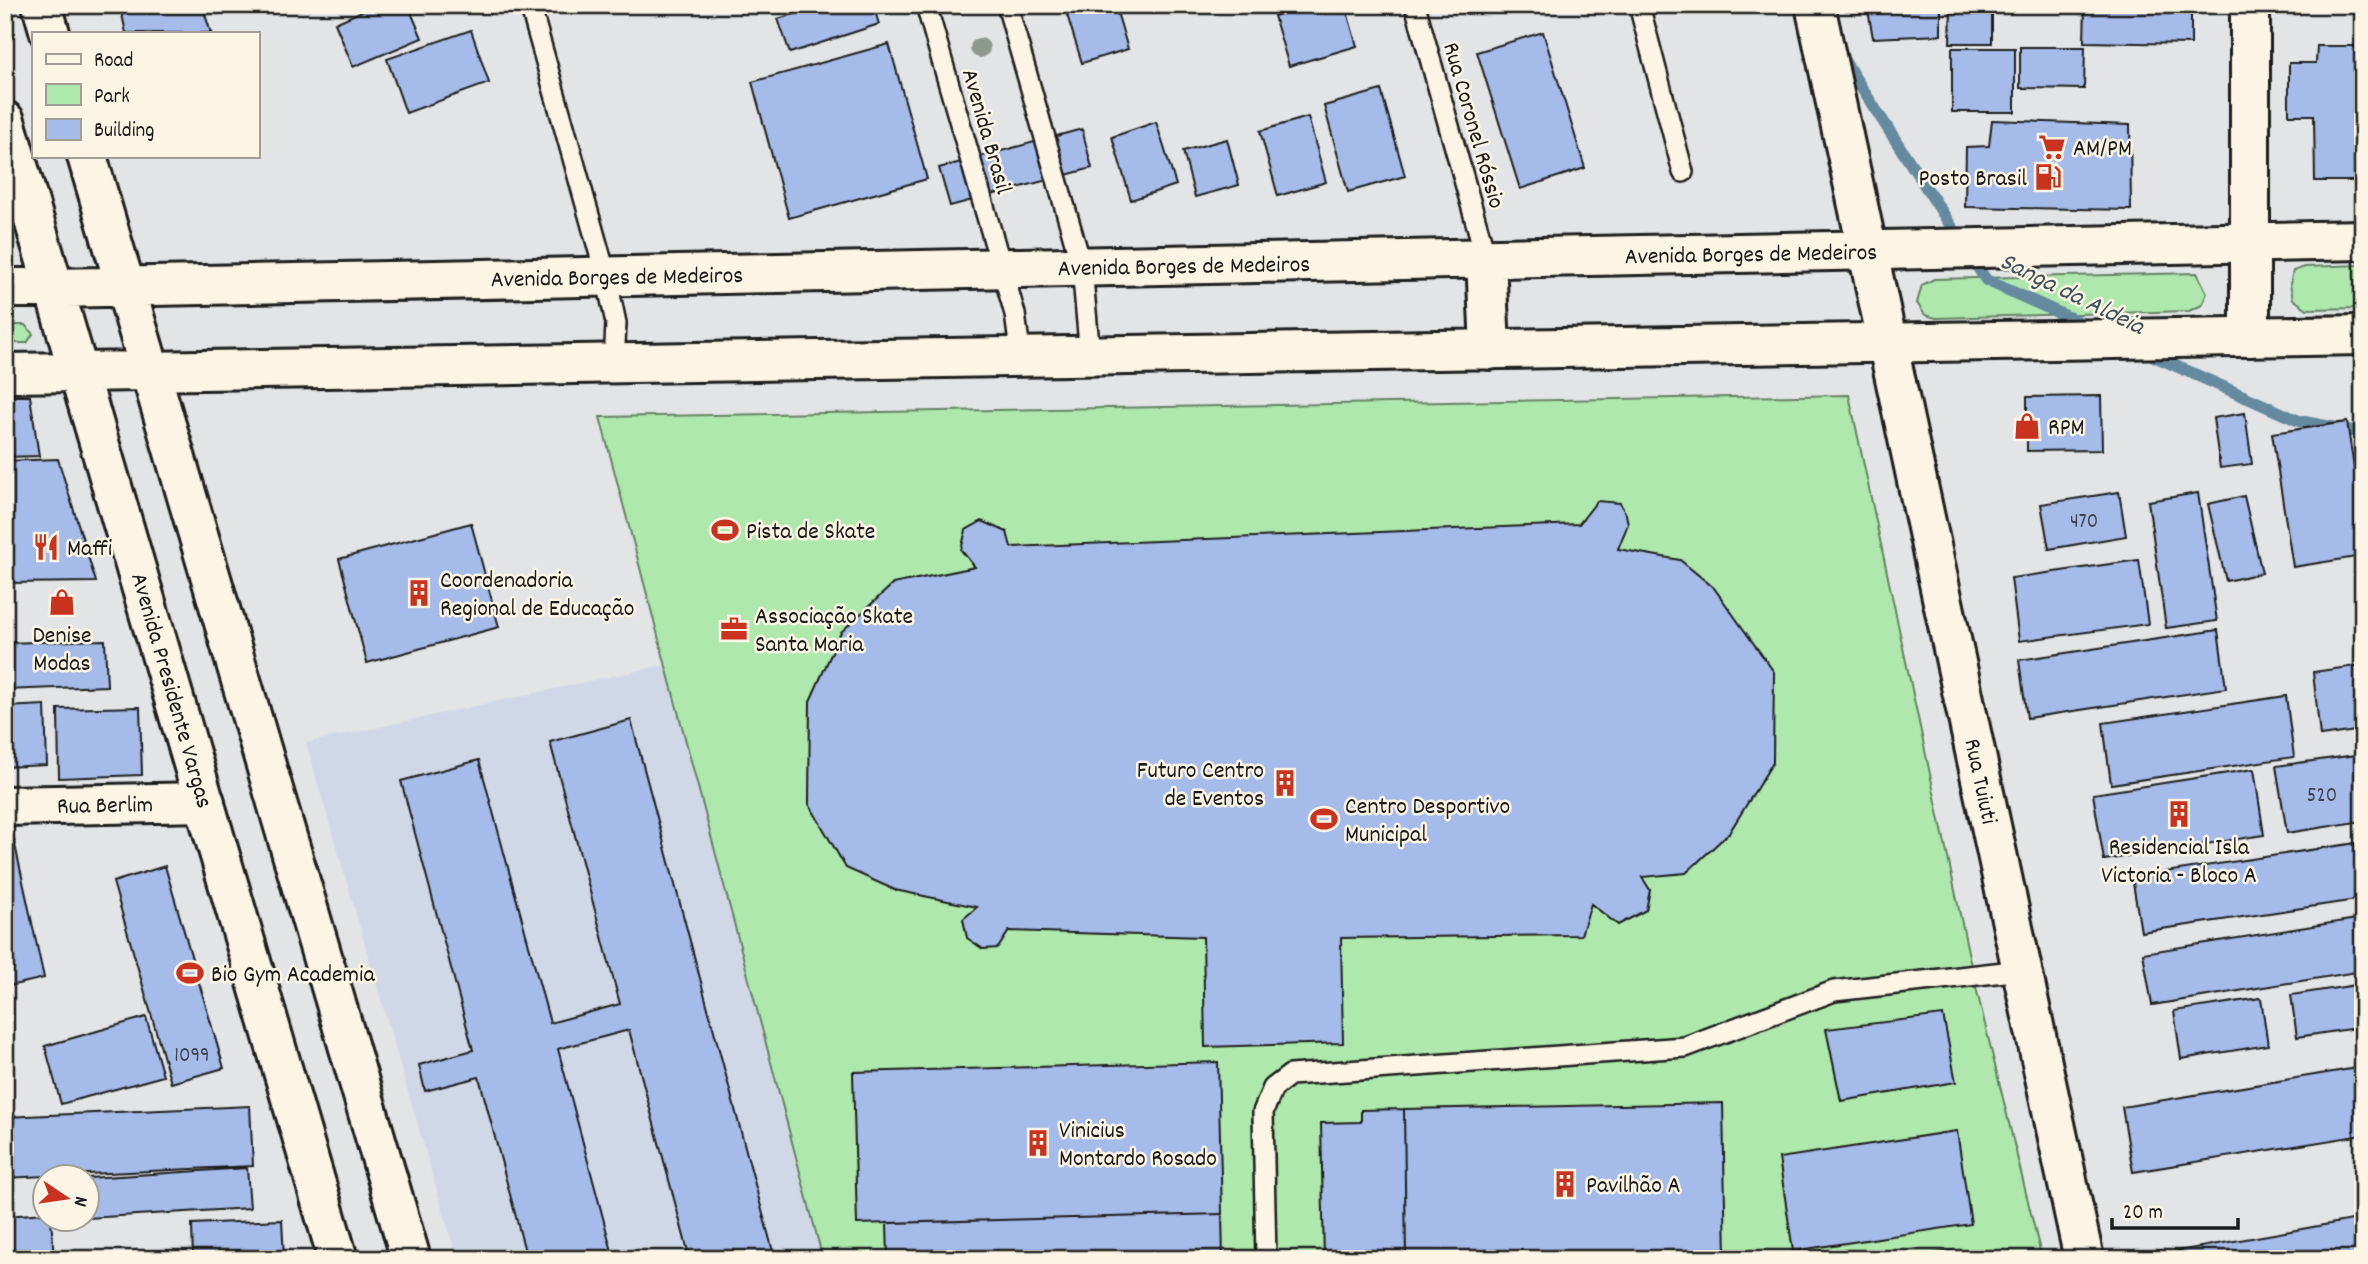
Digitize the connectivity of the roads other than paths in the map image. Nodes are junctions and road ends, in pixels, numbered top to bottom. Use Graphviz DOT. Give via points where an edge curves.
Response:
graph roads {
  1 [pos="42,5"];
  2 [pos="530,5"];
  3 [pos="926,5"];
  4 [pos="1007,5"];
  5 [pos="1415,5"];
  6 [pos="1639,5"];
  7 [pos="1815,5"];
  8 [pos="2250,5"];
  9 [pos="50,32"];
  10 [pos="5,121"];
  11 [pos="87,158"];
  12 [pos="1683,172"];
  13 [pos="2363,240"];
  14 [pos="2250,243"];
  15 [pos="1868,250"];
  16 [pos="1486,258"];
  17 [pos="1082,267"];
  18 [pos="1003,270"];
  19 [pos="606,276"];
  20 [pos="125,286"];
  21 [pos="5,288"];
  22 [pos="55,288"];
  23 [pos="2363,335"];
  24 [pos="2250,337"];
  25 [pos="1888,343"];
  26 [pos="1490,350"];
  27 [pos="1090,356"];
  28 [pos="1021,358"];
  29 [pos="614,365"];
  30 [pos="152,372"];
  31 [pos="5,373"];
  32 [pos="80,373"];
  33 [pos="205,802"];
  34 [pos="5,806"];
  35 [pos="2022,970"];
  36 [pos="338,1259"];
  37 [pos="411,1259"];
  38 [pos="1266,1259"];
  39 [pos="2084,1259"];
  1 -- 9 [label="main road"];
  2 -- 19 [label="lane"];
  3 -- 18 [label="lane, Avenida Brasil"];
  4 -- 17 [label="lane"];
  5 -- 16 [label="lane, Rua Coronel Róssio"];
  6 -- 12 [label="lane"];
  7 -- 15 [label="main road, Rua Tuiuti"];
  8 -- 14 [label="main road"];
  10 -- 22 [label="main road, Avenida Presidente Vargas"];
  11 -- 20 [label="main road"];
  13 -- 14 [label="main road, Avenida Borges de Medeiros"];
  14 -- 15 [label="main road, Avenida Borges de Medeiros"];
  14 -- 24 [label="main road"];
  15 -- 16 [label="main road, Avenida Borges de Medeiros"];
  15 -- 25 [label="main road, Rua Tuiuti"];
  16 -- 17 [label="main road, Avenida Borges de Medeiros"];
  16 -- 26 [label="main road"];
  17 -- 18 [label="main road, Avenida Borges de Medeiros"];
  17 -- 27 [label="lane"];
  18 -- 19 [label="main road, Avenida Borges de Medeiros"];
  18 -- 28 [label="lane, Avenida Brasil"];
  19 -- 20 [label="main road, Avenida Borges de Medeiros"];
  19 -- 29 [label="lane" via="615,323"];
  20 -- 22 [label="main road, Avenida Borges de Medeiros"];
  20 -- 30 [label="main road"];
  21 -- 22 [label="main road, Avenida Borges de Medeiros"];
  22 -- 32 [label="main road, Avenida Presidente Vargas"];
  23 -- 24 [label="main road"];
  24 -- 25 [label="main road"];
  25 -- 26 [label="main road"];
  25 -- 35 [label="main road, Rua Tuiuti"];
  26 -- 27 [label="main road"];
  27 -- 28 [label="main road"];
  28 -- 29 [label="main road"];
  29 -- 30 [label="main road"];
  30 -- 32 [label="main road"];
  30 -- 37 [label="main road"];
  31 -- 32 [label="main road"];
  32 -- 33 [label="main road, Avenida Presidente Vargas"];
  33 -- 34 [label="main road, Rua Berlim"];
  33 -- 36 [label="main road, Avenida Presidente Vargas"];
  35 -- 38 [label="lane" via="1834,992 1685,1046 1290,1075 1273,1088 1263,1112"];
  35 -- 39 [label="main road, Rua Tuiuti"];
}
